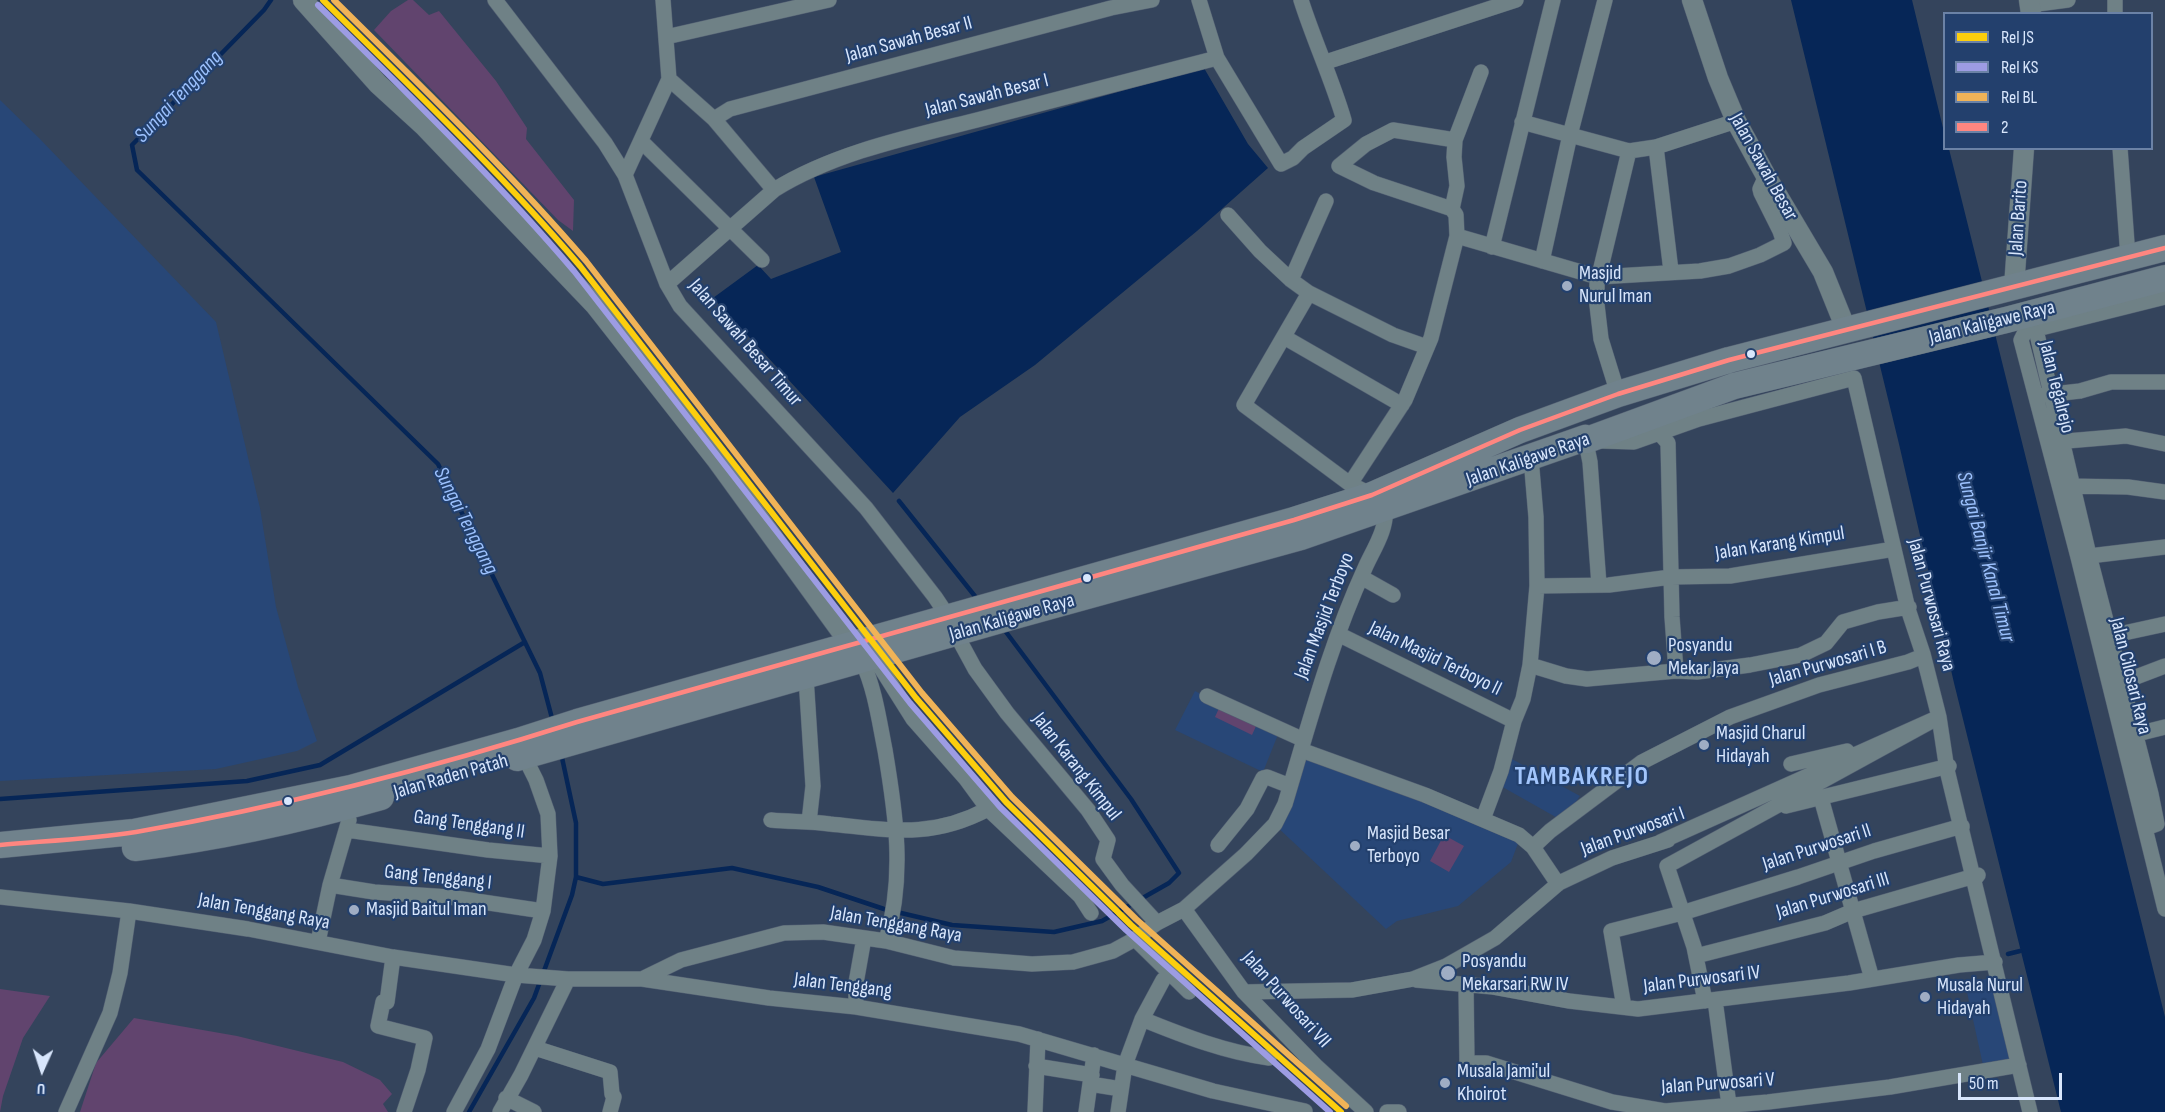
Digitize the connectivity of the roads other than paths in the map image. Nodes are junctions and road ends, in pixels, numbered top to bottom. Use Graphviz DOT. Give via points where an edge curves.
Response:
graph roads {
  1 [pos="303,0"];
  2 [pos="495,0"];
  3 [pos="663,0"];
  4 [pos="829,0"];
  5 [pos="1152,0"];
  6 [pos="1199,0"];
  7 [pos="1301,0"];
  8 [pos="1516,0"];
  9 [pos="1553,0"];
  10 [pos="1605,0"];
  11 [pos="1692,0"];
  12 [pos="2068,0"];
  13 [pos="2030,6"];
  14 [pos="666,37"];
  15 [pos="1217,58"];
  16 [pos="1326,62"];
  17 [pos="1481,72"];
  18 [pos="669,79"];
  19 [pos="714,119"];
  20 [pos="1736,121"];
  21 [pos="1522,122"];
  22 [pos="1570,135"];
  23 [pos="1455,140"];
  24 [pos="640,141"];
  25 [pos="1656,147"];
  26 [pos="2024,150"];
  27 [pos="2120,150"];
  28 [pos="1629,151"];
  29 [pos="625,175"];
  30 [pos="1766,176"];
  31 [pos="774,190"];
  32 [pos="1326,201"];
  33 [pos="1452,209"];
  34 [pos="1228,215"];
  35 [pos="729,229"];
  36 [pos="1457,236"];
  37 [pos="1492,247"];
  38 [pos="2165,248"];
  39 [pos="2128,257"];
  40 [pos="762,260"];
  41 [pos="1542,261"];
  42 [pos="1671,271"];
  43 [pos="1598,277"];
  44 [pos="2165,278"];
  45 [pos="1291,280"];
  46 [pos="667,284"];
  47 [pos="2007,289"];
  48 [pos="1309,293"];
  49 [pos="2165,297"];
  50 [pos="1856,327"];
  51 [pos="1284,337"];
  52 [pos="1428,347"];
  53 [pos="2165,382"];
  54 [pos="1618,394"];
  55 [pos="2044,395"];
  56 [pos="1402,405"];
  57 [pos="1660,434"];
  58 [pos="1586,439"];
  59 [pos="2056,442"];
  60 [pos="2165,444"];
  61 [pos="1531,458"];
  62 [pos="2067,487"];
  63 [pos="2165,492"];
  64 [pos="1369,496"];
  65 [pos="2165,547"];
  66 [pos="1894,549"];
  67 [pos="2084,556"];
  68 [pos="1361,577"];
  69 [pos="1671,577"];
  70 [pos="1599,585"];
  71 [pos="1537,586"];
  72 [pos="1393,595"];
  73 [pos="1908,609"];
  74 [pos="976,618"];
  75 [pos="2165,624"];
  76 [pos="1338,634"];
  77 [pos="2104,638"];
  78 [pos="1923,656"];
  79 [pos="871,659"];
  80 [pos="1530,664"];
  81 [pos="2165,666"];
  82 [pos="1676,671"];
  83 [pos="806,677"];
  84 [pos="2116,684"];
  85 [pos="1207,696"];
  86 [pos="656,710"];
  87 [pos="1939,717"];
  88 [pos="1514,721"];
  89 [pos="2165,727"];
  90 [pos="2130,736"];
  91 [pos="1302,745"];
  92 [pos="522,751"];
  93 [pos="1791,764"];
  94 [pos="1947,770"];
  95 [pos="1290,786"];
  96 [pos="2151,794"];
  97 [pos="1821,798"];
  98 [pos="350,808"];
  99 [pos="988,809"];
  100 [pos="1483,819"];
  101 [pos="771,820"];
  102 [pos="809,822"];
  103 [pos="1962,828"];
  104 [pos="897,831"];
  105 [pos="1660,842"];
  106 [pos="0,845"];
  107 [pos="1218,845"];
  108 [pos="1533,847"];
  109 [pos="550,856"];
  110 [pos="0,859"];
  111 [pos="1839,864"];
  112 [pos="2161,878"];
  113 [pos="1975,879"];
  114 [pos="1558,884"];
  115 [pos="330,885"];
  116 [pos="0,897"];
  117 [pos="1184,909"];
  118 [pos="2165,909"];
  119 [pos="129,910"];
  120 [pos="543,911"];
  121 [pos="1853,911"];
  122 [pos="1091,913"];
  123 [pos="1682,913"];
  124 [pos="1154,925"];
  125 [pos="864,938"];
  126 [pos="1135,939"];
  127 [pos="886,941"];
  128 [pos="318,942"];
  129 [pos="1696,956"];
  130 [pos="393,957"];
  131 [pos="1995,962"];
  132 [pos="518,975"];
  133 [pos="1872,976"];
  134 [pos="564,979"];
  135 [pos="642,979"];
  136 [pos="1413,979"];
  137 [pos="1163,980"];
  138 [pos="1466,985"];
  139 [pos="1189,992"];
  140 [pos="1244,992"];
  141 [pos="1707,999"];
  142 [pos="1623,1003"];
  143 [pos="856,1007"];
  144 [pos="1142,1019"];
  145 [pos="1038,1039"];
  146 [pos="535,1048"];
  147 [pos="1094,1055"];
  148 [pos="1269,1058"];
  149 [pos="1125,1065"];
  150 [pos="2019,1065"];
  151 [pos="1036,1066"];
  152 [pos="1091,1080"];
  153 [pos="1121,1089"];
  154 [pos="503,1105"];
  155 [pos="1729,1105"];
  156 [pos="1305,1111"];
  157 [pos="66,1112"];
  158 [pos="404,1112"];
  159 [pos="454,1112"];
  160 [pos="534,1112"];
  161 [pos="610,1112"];
  162 [pos="1035,1112"];
  163 [pos="1086,1112"];
  164 [pos="1118,1112"];
  165 [pos="1366,1112"];
  166 [pos="1387,1112"];
  167 [pos="1399,1112"];
  168 [pos="2030,1112"];
  1 -- 79 [label="street" via="378,84 424,126 594,305"];
  2 -- 29 [label="street, Jalan Sawah Besar Timur" via="606,143"];
  3 -- 14 [label="street"];
  4 -- 14 [label="street"];
  5 -- 19 [label="street, Jalan Sawah Besar II" via="730,109"];
  6 -- 15 [label="street"];
  7 -- 16 [label="street"];
  8 -- 16 [label="street"];
  9 -- 21 [label="street"];
  10 -- 22 [label="street"];
  11 -- 20 [label="street, Jalan Sawah Besar"];
  12 -- 13 [label="street"];
  14 -- 18 [label="street"];
  15 -- 16 [label="street" via="1281,164 1343,122"];
  15 -- 31 [label="street, Jalan Sawah Besar I" via="914,136 831,161"];
  17 -- 23 [label="street"];
  18 -- 19 [label="street"];
  18 -- 24 [label="street"];
  19 -- 31 [label="street"];
  20 -- 25 [label="street"];
  20 -- 30 [label="street, Jalan Sawah Besar"];
  21 -- 22 [label="street"];
  21 -- 37 [label="street"];
  22 -- 28 [label="street"];
  22 -- 41 [label="street"];
  23 -- 33 [label="street" via="1457,186"];
  23 -- 33 [label="street" via="1393,130 1365,144 1339,165 1374,183"];
  24 -- 29 [label="street"];
  24 -- 35 [label="street"];
  25 -- 28 [label="street"];
  25 -- 42 [label="street"];
  26 -- 47 [label="street, Jalan Barito"];
  27 -- 39 [label="street"];
  28 -- 43 [label="street"];
  29 -- 46 [label="street, Jalan Sawah Besar Timur"];
  30 -- 42 [label="street" via="1761,193 1784,243 1729,266"];
  30 -- 50 [label="street, Jalan Sawah Besar"];
  31 -- 35 [label="street, Jalan Sawah Besar I"];
  32 -- 45 [label="street"];
  33 -- 36 [label="street" via="1456,212"];
  34 -- 45 [label="street"];
  35 -- 40 [label="street"];
  35 -- 46 [label="street, Jalan Sawah Besar I"];
  36 -- 37 [label="street"];
  36 -- 52 [label="street"];
  37 -- 41 [label="street"];
  38 -- 39 [label="highway, Jalan Kaligawe Raya"];
  39 -- 47 [label="highway, Jalan Kaligawe Raya"];
  41 -- 43 [label="street"];
  42 -- 43 [label="street"];
  43 -- 54 [label="street" via="1601,339"];
  44 -- 58 [label="highway, Jalan Kaligawe Raya" via="1734,386"];
  45 -- 48 [label="street"];
  46 -- 74 [label="street, Jalan Sawah Besar Timur" via="680,306 866,508 935,597"];
  47 -- 50 [label="highway, Jalan Kaligawe Raya"];
  48 -- 51 [label="street"];
  48 -- 52 [label="street" via="1393,335"];
  49 -- 55 [label="street, Jalan Tegalrejo" via="2025,332 2021,340"];
  50 -- 54 [label="highway, Jalan Kaligawe Raya"];
  51 -- 56 [label="street"];
  51 -- 64 [label="street" via="1244,405"];
  52 -- 56 [label="street"];
  53 -- 55 [label="street" via="2111,382"];
  54 -- 64 [label="highway, Jalan Kaligawe Raya" via="1520,430"];
  55 -- 59 [label="street, Jalan Tegalrejo"];
  56 -- 64 [label="street"];
  57 -- 58 [label="street, Jalan Purwosari Raya" via="1634,442"];
  57 -- 66 [label="street, Jalan Purwosari Raya" via="1699,419 1854,378"];
  57 -- 69 [label="street" via="1668,443"];
  58 -- 61 [label="highway, Jalan Kaligawe Raya"];
  58 -- 70 [label="street"];
  59 -- 60 [label="street" via="2126,436"];
  59 -- 62 [label="street, Jalan Tegalrejo"];
  61 -- 64 [label="highway, Jalan Kaligawe Raya"];
  61 -- 71 [label="street, Jalan Masjid Terboyo II"];
  62 -- 63 [label="street"];
  62 -- 67 [label="street, Jalan Tegalrejo"];
  64 -- 68 [label="street, Jalan Masjid Terboyo" via="1386,522"];
  64 -- 74 [label="highway, Jalan Kaligawe Raya"];
  65 -- 67 [label="street"];
  66 -- 69 [label="street, Jalan Karang Kimpul" via="1730,576"];
  66 -- 73 [label="street, Jalan Purwosari Raya"];
  67 -- 77 [label="street, Jalan Cilosari Raya"];
  68 -- 72 [label="street"];
  68 -- 76 [label="street, Jalan Masjid Terboyo"];
  69 -- 70 [label="street, Jalan Karang Kimpul"];
  69 -- 82 [label="street"];
  70 -- 71 [label="street, Jalan Karang Kimpul"];
  71 -- 80 [label="street, Jalan Masjid Terboyo II"];
  73 -- 78 [label="street, Jalan Purwosari Raya"];
  73 -- 82 [label="street" via="1842,622 1826,643 1801,655 1696,672"];
  74 -- 79 [label="highway, Jalan Kaligawe Raya"];
  74 -- 79 [label="highway, Jalan Kaligawe Raya"];
  74 -- 124 [label="street, Jalan Karang Kimpul" via="975,669 1088,810 1108,840 1103,858"];
  75 -- 77 [label="street"];
  76 -- 88 [label="street, Jalan Masjid Terboyo II"];
  76 -- 91 [label="street, Jalan Masjid Terboyo"];
  77 -- 84 [label="street, Jalan Cilosari Raya"];
  78 -- 87 [label="street, Jalan Purwosari Raya"];
  78 -- 108 [label="street, Jalan Purwosari I B" via="1819,685 1731,717 1642,762"];
  79 -- 83 [label="highway, Jalan Raden Patah"];
  79 -- 86 [label="highway, Jalan Raden Patah"];
  79 -- 99 [label="street" via="913,719"];
  79 -- 104 [label="street"];
  80 -- 82 [label="street" via="1587,679"];
  80 -- 88 [label="street, Jalan Masjid Terboyo II"];
  81 -- 84 [label="street"];
  83 -- 86 [label="highway, Jalan Raden Patah"];
  83 -- 102 [label="street" via="813,786"];
  84 -- 90 [label="street, Jalan Cilosari Raya"];
  85 -- 91 [label="street"];
  86 -- 92 [label="highway, Jalan Raden Patah"];
  87 -- 93 [label="street" via="1909,735"];
  87 -- 94 [label="street, Jalan Purwosari Raya"];
  87 -- 105 [label="street"];
  87 -- 123 [label="street" via="1666,866"];
  88 -- 100 [label="street, Jalan Masjid Terboyo II"];
  89 -- 90 [label="street"];
  90 -- 96 [label="street, Jalan Cilosari Raya"];
  91 -- 95 [label="street, Jalan Masjid Terboyo"];
  91 -- 100 [label="street"];
  92 -- 98 [label="highway, Jalan Raden Patah"];
  92 -- 109 [label="street" via="548,810"];
  94 -- 97 [label="street, Jalan Purwosari I" via="1949,766"];
  94 -- 103 [label="street, Jalan Purwosari Raya"];
  95 -- 107 [label="street" via="1263,778 1247,809"];
  95 -- 117 [label="street, Jalan Masjid Terboyo" via="1275,824"];
  96 -- 112 [label="street, Jalan Cilosari Raya" via="2146,828"];
  97 -- 105 [label="street, Jalan Purwosari I"];
  97 -- 111 [label="street"];
  98 -- 106 [label="highway, Jalan Raden Patah"];
  98 -- 109 [label="street, Gang Tenggang II" via="488,850"];
  98 -- 110 [label="highway, Jalan Raden Patah" via="195,840"];
  98 -- 115 [label="street"];
  99 -- 104 [label="street" via="944,826"];
  99 -- 122 [label="street" via="1080,896"];
  100 -- 108 [label="street" via="1519,835"];
  101 -- 102 [label="street"];
  102 -- 104 [label="street"];
  103 -- 111 [label="street, Jalan Purwosari II"];
  103 -- 113 [label="street, Jalan Purwosari Raya"];
  104 -- 127 [label="street" via="897,890"];
  105 -- 114 [label="street, Jalan Purwosari I" via="1612,858"];
  108 -- 114 [label="street"];
  109 -- 120 [label="street"];
  111 -- 121 [label="street"];
  111 -- 123 [label="street, Jalan Purwosari II"];
  112 -- 118 [label="street, Jalan Cilosari Raya"];
  113 -- 121 [label="street, Jalan Purwosari III" via="1978,875"];
  113 -- 131 [label="street, Jalan Purwosari Raya"];
  114 -- 136 [label="street, Jalan Purwosari I" via="1495,938 1446,966"];
  115 -- 120 [label="street, Gang Tenggang I"];
  115 -- 128 [label="street"];
  116 -- 119 [label="street, Jalan Tenggang Raya"];
  117 -- 124 [label="street, Jalan Masjid Terboyo"];
  117 -- 140 [label="street, Jalan Purwosari VII"];
  119 -- 128 [label="street, Jalan Tenggang Raya"];
  119 -- 157 [label="street" via="110,1013"];
  120 -- 132 [label="street"];
  121 -- 129 [label="street, Jalan Purwosari III" via="1825,923"];
  121 -- 133 [label="street"];
  123 -- 129 [label="street"];
  123 -- 142 [label="street, Jalan Purwosari II" via="1611,931"];
  124 -- 126 [label="street, Jalan Tenggang Raya"];
  125 -- 127 [label="street, Jalan Tenggang Raya"];
  125 -- 135 [label="street, Jalan Tenggang Raya" via="823,932 784,933 681,960"];
  125 -- 143 [label="street"];
  126 -- 127 [label="street, Jalan Tenggang Raya" via="1113,951 1073,962 1032,964 954,958"];
  126 -- 139 [label="street"];
  128 -- 130 [label="street, Jalan Tenggang Raya"];
  129 -- 141 [label="street"];
  130 -- 132 [label="street, Jalan Tenggang Raya"];
  130 -- 158 [label="street" via="387,1002 383,1002 378,1026 425,1038"];
  131 -- 133 [label="street, Jalan Purwosari IV"];
  131 -- 150 [label="street, Jalan Purwosari Raya"];
  132 -- 134 [label="street, Jalan Tenggang Raya"];
  132 -- 159 [label="street" via="488,1049"];
  133 -- 141 [label="street, Jalan Purwosari IV"];
  134 -- 135 [label="street, Jalan Tenggang Raya"];
  134 -- 146 [label="street"];
  135 -- 143 [label="street, Jalan Tenggang"];
  136 -- 138 [label="street, Jalan Purwosari IV"];
  136 -- 140 [label="street, Jalan Purwosari I" via="1352,990"];
  137 -- 144 [label="street"];
  138 -- 142 [label="street, Jalan Purwosari IV" via="1569,1001"];
  138 -- 155 [label="street, Jalan Purwosari V" via="1467,1063 1486,1063 1631,1106 1665,1111"];
  140 -- 165 [label="street, Jalan Purwosari VII"];
  141 -- 142 [label="street, Jalan Purwosari IV" via="1638,1009"];
  141 -- 155 [label="street"];
  143 -- 145 [label="street, Jalan Tenggang"];
  144 -- 148 [label="street" via="1234,1053"];
  144 -- 149 [label="street"];
  145 -- 147 [label="street, Jalan Tenggang"];
  145 -- 151 [label="street"];
  146 -- 154 [label="street"];
  146 -- 161 [label="street" via="610,1072 614,1097"];
  147 -- 149 [label="street, Jalan Tenggang"];
  147 -- 152 [label="street"];
  149 -- 153 [label="street"];
  149 -- 156 [label="street, Jalan Tenggang" via="1213,1091"];
  150 -- 155 [label="street, Jalan Purwosari V" via="1890,1087"];
  150 -- 168 [label="street, Jalan Purwosari Raya"];
  151 -- 152 [label="street"];
  151 -- 162 [label="street"];
  152 -- 153 [label="street"];
  152 -- 163 [label="street"];
  153 -- 164 [label="street"];
  154 -- 160 [label="street"];
  166 -- 167 [label="street"];
}
